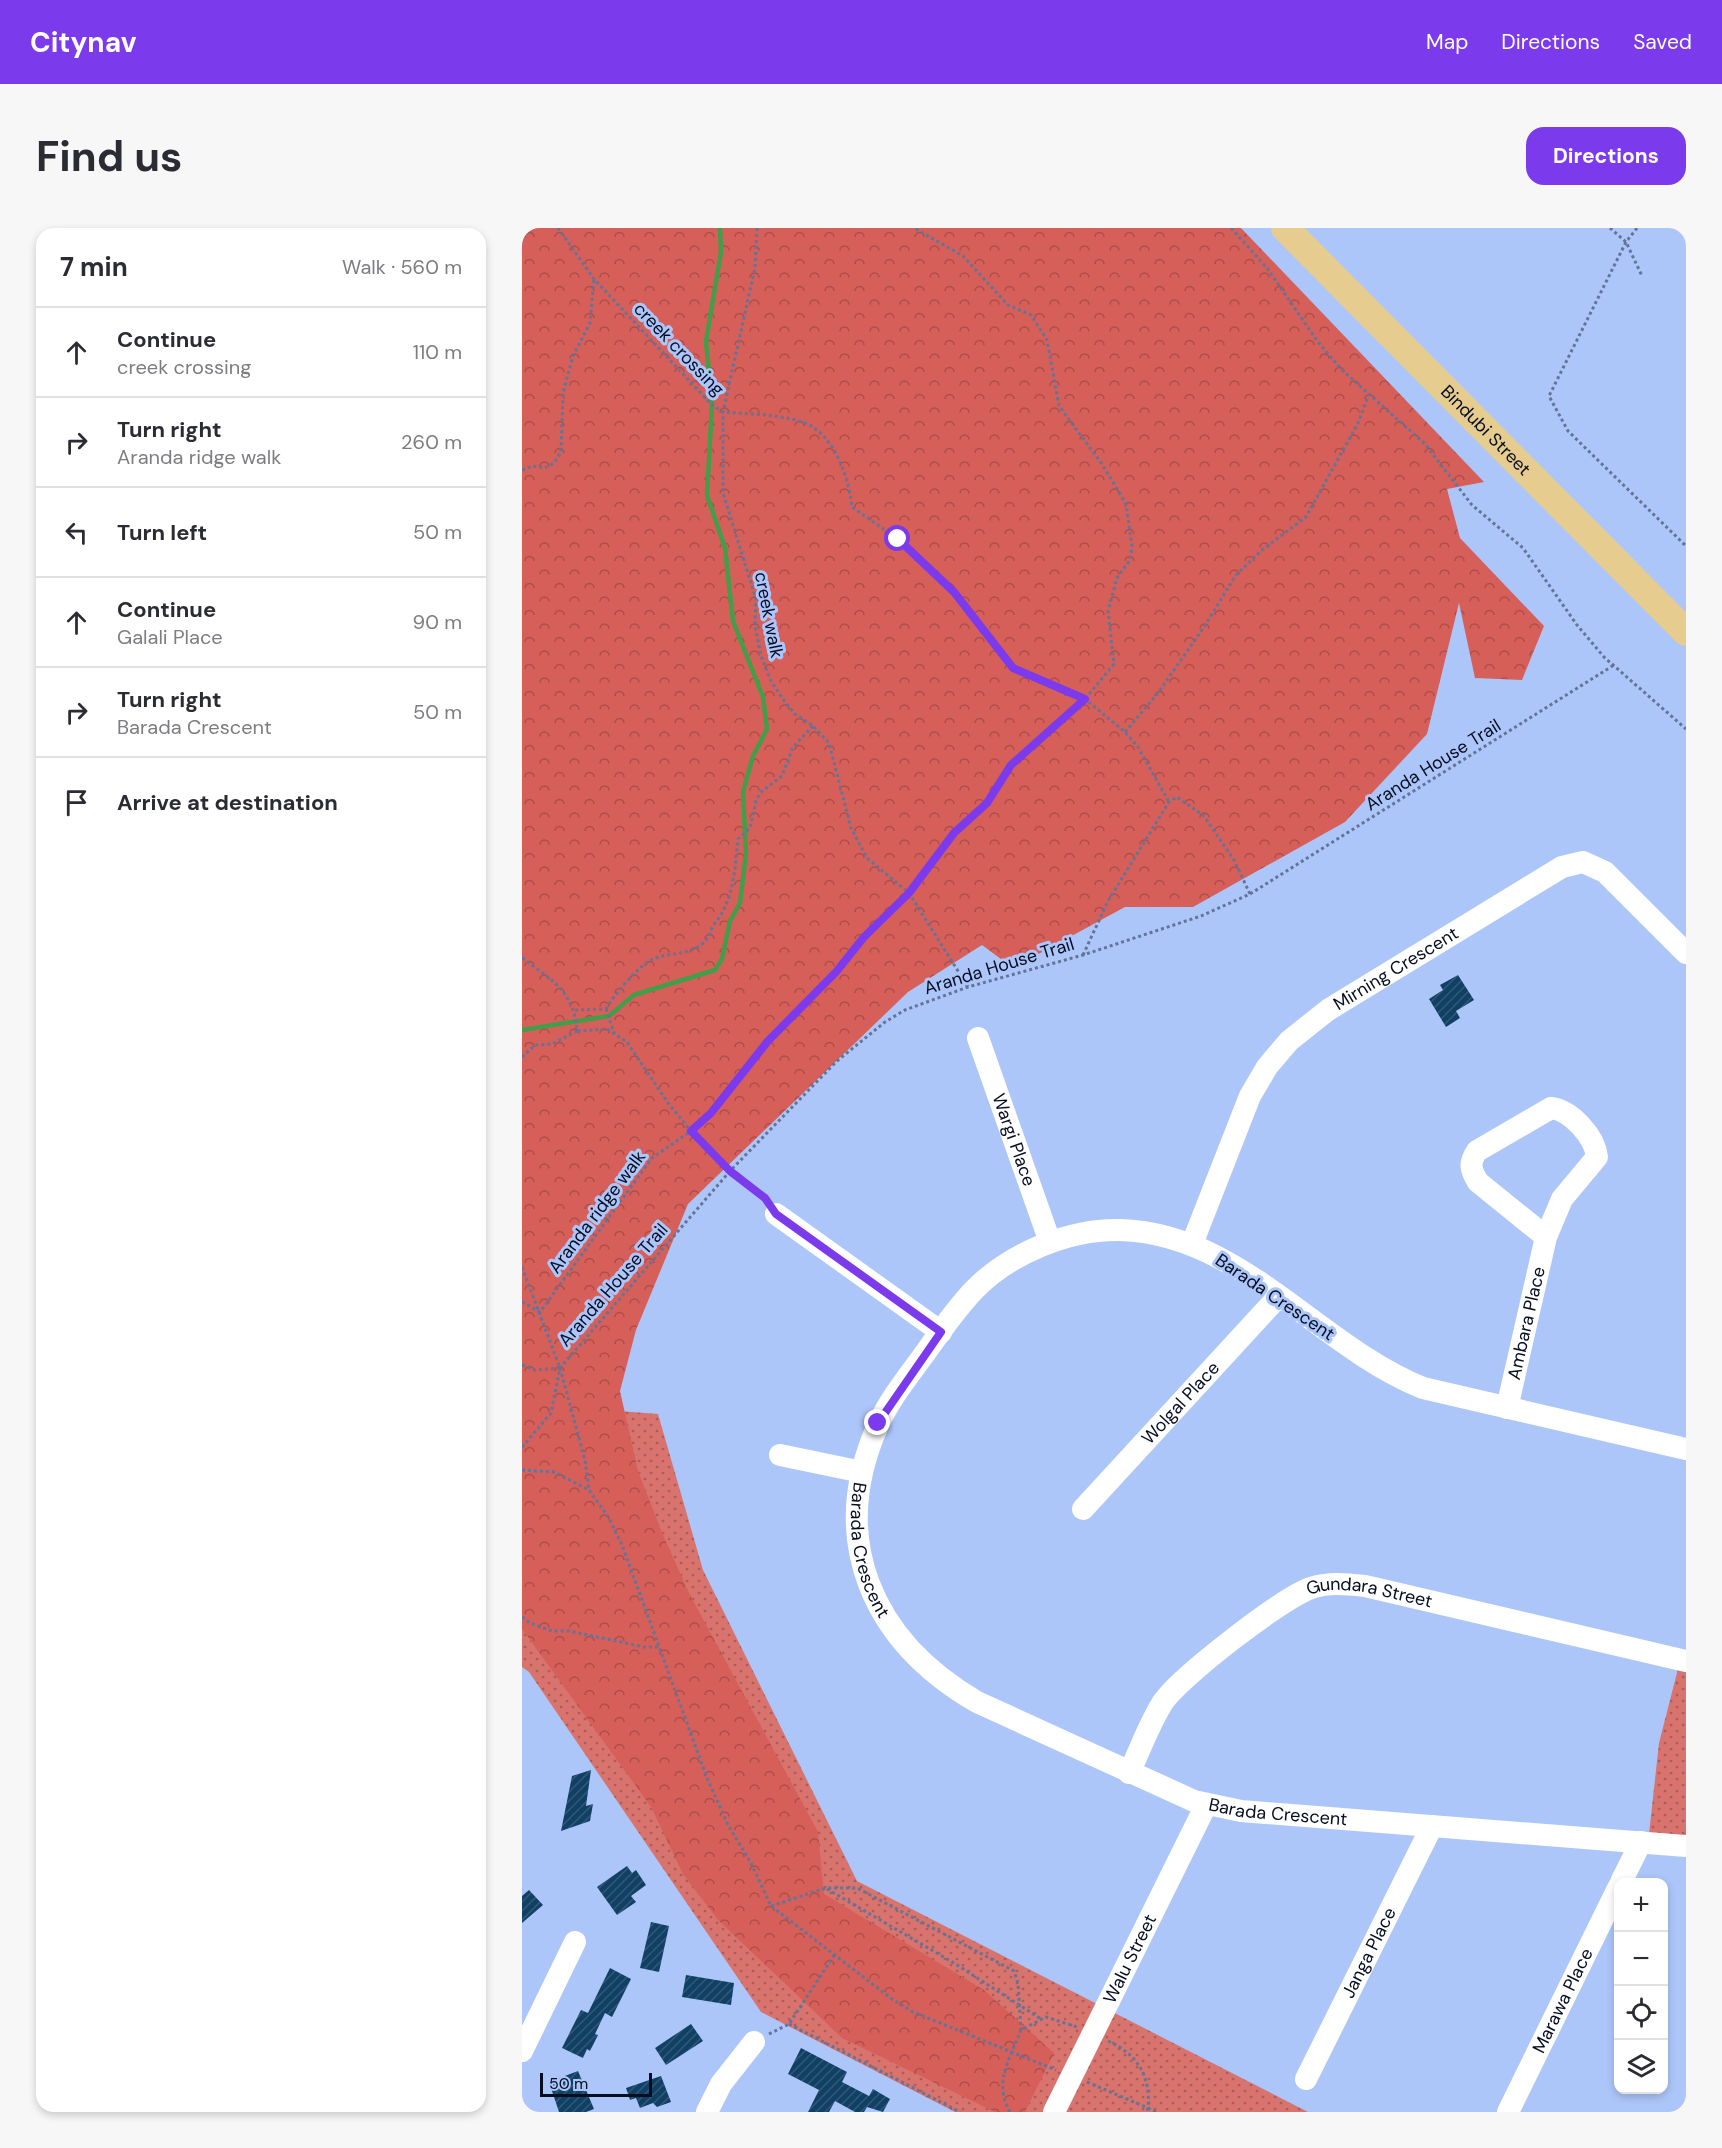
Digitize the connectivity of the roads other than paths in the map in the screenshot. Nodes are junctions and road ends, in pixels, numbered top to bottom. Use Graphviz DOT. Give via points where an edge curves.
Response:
graph roads {
  1 [pos="1285,228"];
  2 [pos="1686,632"];
  3 [pos="1686,953"];
  4 [pos="978,1038"];
  5 [pos="776,1214"];
  6 [pos="1546,1237"];
  7 [pos="1050,1242"];
  8 [pos="1192,1244"];
  9 [pos="1278,1297"];
  10 [pos="941,1332"];
  11 [pos="1507,1408"];
  12 [pos="1686,1449"];
  13 [pos="780,1455"];
  14 [pos="862,1472"];
  15 [pos="1083,1509"];
  16 [pos="1686,1660"];
  17 [pos="1129,1773"];
  18 [pos="1206,1804"];
  19 [pos="1432,1826"];
  20 [pos="1641,1842"];
  21 [pos="1686,1846"];
  22 [pos="1623,1878"];
  23 [pos="1614,1896"];
  24 [pos="575,1942"];
  25 [pos="754,2042"];
  26 [pos="522,2051"];
  27 [pos="1306,2079"];
  28 [pos="707,2112"];
  29 [pos="1054,2112"];
  30 [pos="1508,2112"];
  1 -- 2 [label="main road, Bindubi Street"];
  3 -- 8 [label="street, Mirning Crescent" via="1605,872 1583,862 1562,867 1328,1010 1289,1041 1250,1096"];
  4 -- 7 [label="street, Wargi Place"];
  5 -- 10 [label="street"];
  6 -- 6 [label="street, Ambara Place" via="1478,1182 1471,1170 1471,1160 1477,1151 1551,1108 1567,1114 1591,1138 1596,1156 1562,1199"];
  6 -- 11 [label="street, Ambara Place"];
  7 -- 8 [label="street, Barada Crescent" via="1083,1233 1119,1230 1156,1234"];
  7 -- 10 [label="street, Barada Crescent" via="988,1278"];
  8 -- 9 [label="street, Barada Crescent" via="1239,1269"];
  9 -- 11 [label="street, Barada Crescent" via="1393,1376 1423,1388"];
  9 -- 15 [label="street, Wolgal Place"];
  10 -- 14 [label="street, Barada Crescent" via="886,1408"];
  11 -- 12 [label="street, Barada Crescent"];
  13 -- 14 [label="street"];
  14 -- 17 [label="street, Barada Crescent" via="856,1504 857,1537 865,1571 896,1635 920,1662 977,1702"];
  16 -- 17 [label="street, Gundara Street" via="1365,1586 1338,1583 1312,1587 1289,1597 1178,1684 1162,1703"];
  17 -- 18 [label="street, Barada Crescent"];
  18 -- 19 [label="street, Barada Crescent" via="1241,1811"];
  18 -- 29 [label="street, Walu Street"];
  19 -- 20 [label="street, Barada Crescent"];
  19 -- 27 [label="street, Janga Place"];
  20 -- 21 [label="street, Barada Crescent"];
  20 -- 22 [label="street"];
  23 -- 30 [label="street, Marawa Place"];
  24 -- 26 [label="street"];
  25 -- 28 [label="street" via="721,2084"];
}
